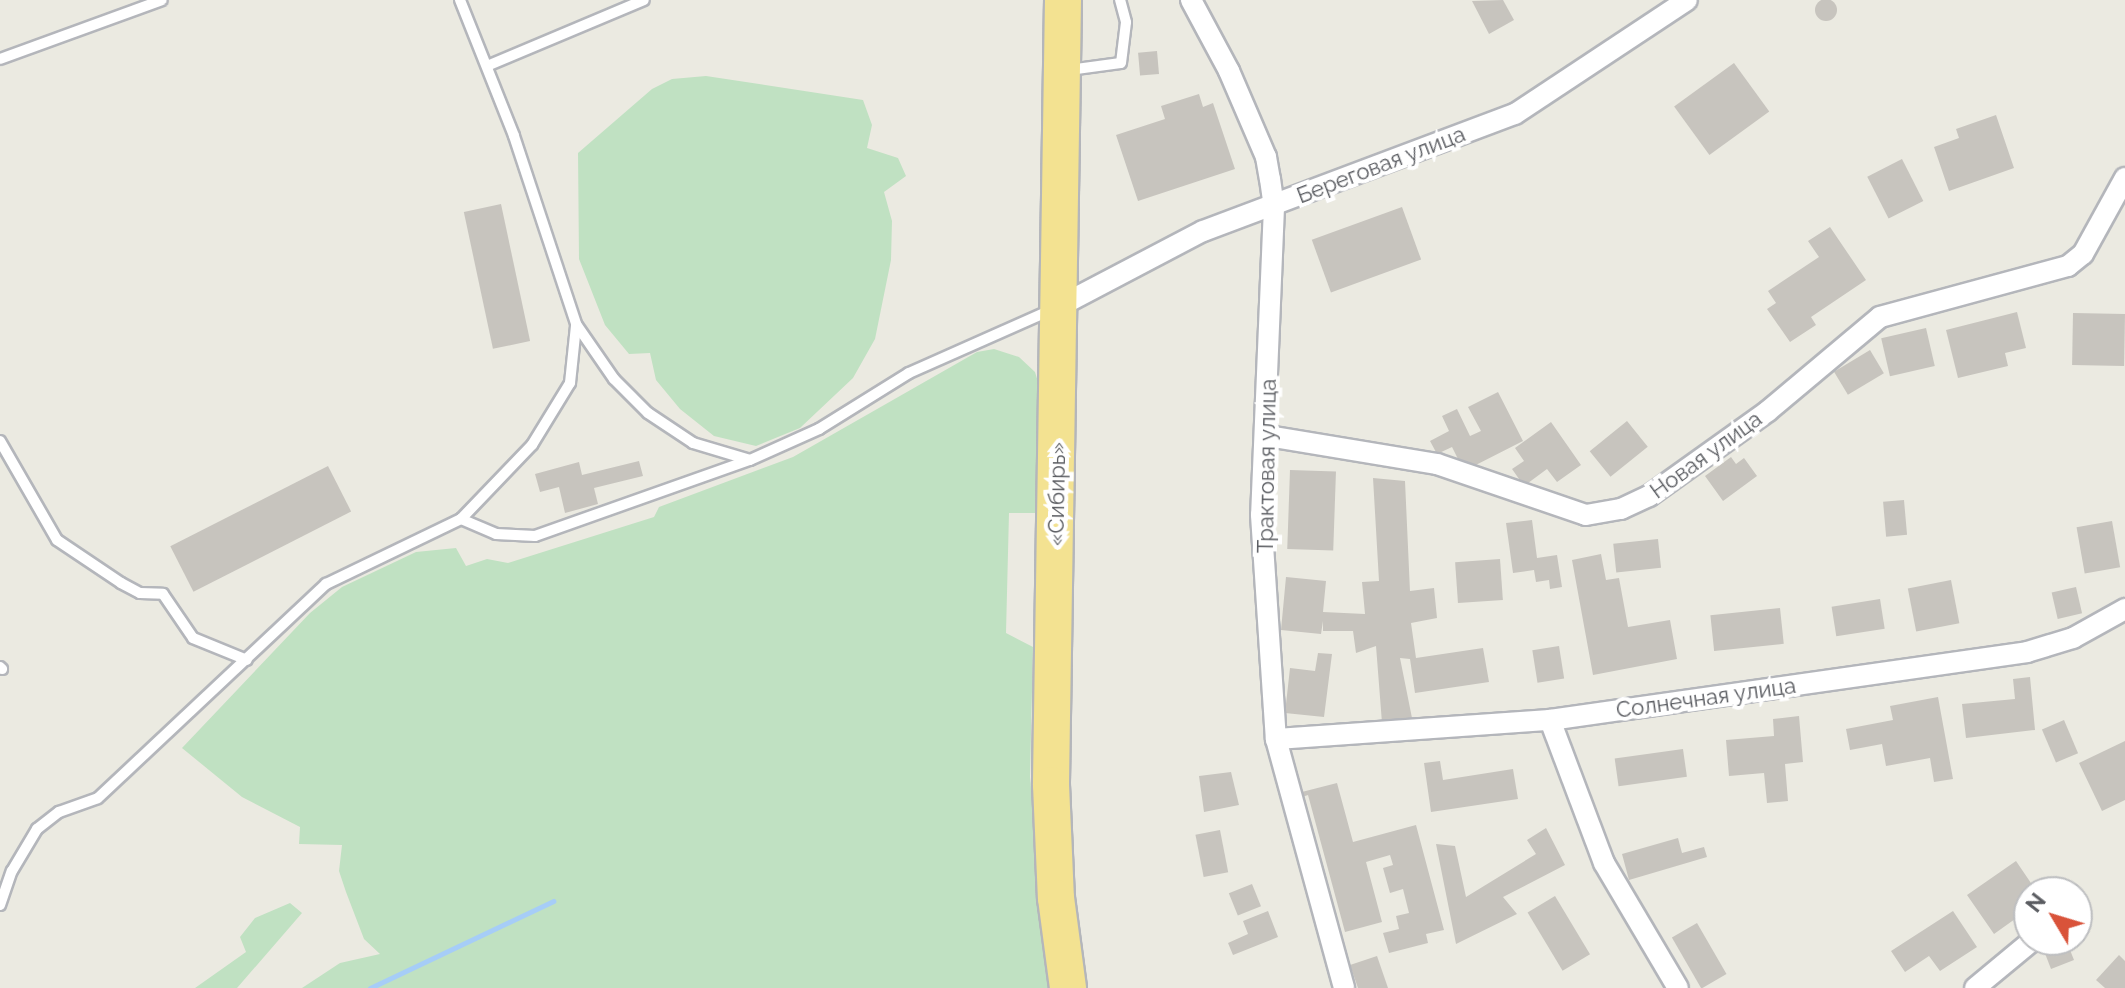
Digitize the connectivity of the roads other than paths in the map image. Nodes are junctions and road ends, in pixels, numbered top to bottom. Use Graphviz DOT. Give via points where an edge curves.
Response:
graph roads {
  1 [pos="162,0"];
  2 [pos="460,0"];
  3 [pos="644,0"];
  4 [pos="1063,0"];
  5 [pos="1120,0"];
  6 [pos="1191,0"];
  7 [pos="1687,0"];
  8 [pos="0,59"];
  9 [pos="487,66"];
  10 [pos="1063,71"];
  11 [pos="2125,178"];
  12 [pos="1274,207"];
  13 [pos="1060,306"];
  14 [pos="576,324"];
  15 [pos="1268,436"];
  16 [pos="0,441"];
  17 [pos="750,460"];
  18 [pos="461,519"];
  19 [pos="2125,609"];
  20 [pos="247,660"];
  21 [pos="1550,720"];
  22 [pos="1276,739"];
  23 [pos="0,905"];
  24 [pos="2014,956"];
  25 [pos="1068,988"];
  26 [pos="1344,988"];
  27 [pos="1678,988"];
  28 [pos="1975,988"];
  1 -- 8 [label="lane"];
  2 -- 9 [label="lane"];
  3 -- 9 [label="lane"];
  4 -- 10 [label="highway, «Сибирь»"];
  5 -- 10 [label="lane" via="1126,22 1121,63"];
  6 -- 12 [label="street, Трактовая улица" via="1266,157"];
  7 -- 12 [label="street, Береговая улица" via="1515,114"];
  9 -- 14 [label="lane"];
  10 -- 13 [label="highway, «Сибирь»"];
  11 -- 15 [label="street, Новая улица" via="2083,254 2068,266 1880,317 1768,411 1649,496 1602,513 1586,515 1437,464"];
  12 -- 13 [label="street, Береговая улица" via="1203,231"];
  12 -- 15 [label="street, Трактовая улица"];
  13 -- 17 [label="lane" via="909,373 819,429"];
  13 -- 25 [label="highway, «Сибирь»" via="1051,785 1056,898"];
  14 -- 17 [label="lane" via="614,379 648,413 693,443"];
  14 -- 18 [label="lane" via="570,383 532,445"];
  15 -- 22 [label="street, Трактовая улица" via="1261,515"];
  16 -- 20 [label="lane" via="57,540 140,593 163,594 193,638"];
  17 -- 18 [label="lane" via="535,536 496,534"];
  18 -- 20 [label="lane" via="326,584"];
  19 -- 21 [label="street, Солнечная улица" via="2073,638 2027,652"];
  20 -- 23 [label="lane" via="98,798 59,812 37,829 12,871"];
  21 -- 22 [label="street, Солнечная улица"];
  21 -- 27 [label="street" via="1604,863"];
  22 -- 26 [label="street, Трактовая улица"];
  24 -- 28 [label="street"];
}
